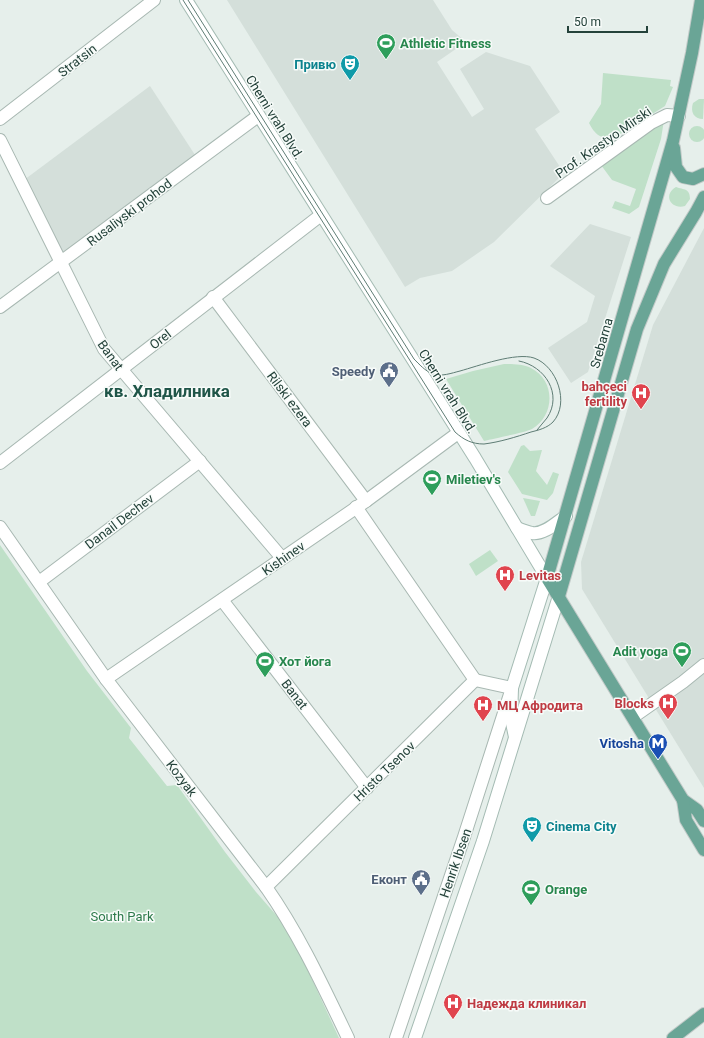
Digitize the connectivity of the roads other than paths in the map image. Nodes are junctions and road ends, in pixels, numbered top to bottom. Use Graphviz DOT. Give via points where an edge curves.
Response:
graph roads {
  1 [pos="154,0"];
  2 [pos="186,0"];
  3 [pos="701,0"];
  4 [pos="704,42"];
  5 [pos="692,52"];
  6 [pos="258,116"];
  7 [pos="679,116"];
  8 [pos="0,119"];
  9 [pos="0,140"];
  10 [pos="673,141"];
  11 [pos="704,174"];
  12 [pos="704,197"];
  13 [pos="547,198"];
  14 [pos="321,215"];
  15 [pos="60,263"];
  16 [pos="213,297"];
  17 [pos="0,307"];
  18 [pos="121,370"];
  19 [pos="458,433"];
  20 [pos="200,461"];
  21 [pos="0,463"];
  22 [pos="361,504"];
  23 [pos="566,516"];
  24 [pos="0,527"];
  25 [pos="517,528"];
  26 [pos="282,558"];
  27 [pos="547,578"];
  28 [pos="39,582"];
  29 [pos="559,596"];
  30 [pos="222,600"];
  31 [pos="704,665"];
  32 [pos="106,679"];
  33 [pos="475,680"];
  34 [pos="512,688"];
  35 [pos="633,717"];
  36 [pos="515,736"];
  37 [pos="367,788"];
  38 [pos="683,800"];
  39 [pos="704,821"];
  40 [pos="704,850"];
  41 [pos="266,887"];
  42 [pos="704,1014"];
  43 [pos="348,1038"];
  44 [pos="396,1038"];
  45 [pos="415,1038"];
  46 [pos="673,1038"];
  1 -- 8 [label="street, Stratsin"];
  2 -- 6 [label="street, Cherni vrah Blvd."];
  3 -- 5 [label="main road"];
  4 -- 5 [label="main road"];
  5 -- 7 [label="main road"];
  6 -- 14 [label="street, Cherni vrah Blvd."];
  6 -- 15 [label="street, Rusaliyski prohod"];
  7 -- 10 [label="main road, Srebarna"];
  7 -- 13 [label="street, Prof. Krastyo Mirski" via="667,115 651,122"];
  9 -- 15 [label="street, Banat"];
  10 -- 11 [label="main road" via="675,164 680,174 693,179"];
  10 -- 23 [label="main road, Srebarna"];
  12 -- 29 [label="main road" via="664,264 637,329"];
  14 -- 16 [label="street, Orel"];
  14 -- 19 [label="street, Cherni vrah Blvd."];
  15 -- 17 [label="street, Rusaliyski prohod"];
  15 -- 18 [label="street, Banat" via="104,349"];
  16 -- 18 [label="street, Orel"];
  16 -- 22 [label="street, Rilski ezera"];
  18 -- 20 [label="street, Banat"];
  18 -- 21 [label="street, Orel"];
  19 -- 22 [label="street, Kishinev"];
  19 -- 25 [label="street, Cherni vrah Blvd."];
  20 -- 26 [label="street, Banat"];
  20 -- 28 [label="street, Danail Dechev"];
  22 -- 26 [label="street, Kishinev"];
  22 -- 33 [label="street, Rilski ezera"];
  23 -- 25 [label="street" via="537,533"];
  23 -- 27 [label="main road, Srebarna"];
  24 -- 28 [label="street, Kozyak"];
  25 -- 27 [label="street, Cherni vrah Blvd."];
  26 -- 30 [label="street, Kishinev"];
  27 -- 29 [label="main road, Cherni vrah Blvd."];
  27 -- 34 [label="street, Henrik Ibsen"];
  28 -- 32 [label="street, Kozyak"];
  29 -- 35 [label="main road, Cherni vrah Blvd."];
  29 -- 36 [label="street, Henrik Ibsen"];
  30 -- 32 [label="street, Kishinev"];
  30 -- 37 [label="street, Banat"];
  31 -- 35 [label="street"];
  32 -- 41 [label="street, Kozyak"];
  33 -- 34 [label="street"];
  33 -- 37 [label="street, Hristo Tsenov"];
  34 -- 36 [label="street, Henrik Ibsen" via="511,718"];
  34 -- 44 [label="street, Henrik Ibsen"];
  35 -- 38 [label="main road, Cherni vrah Blvd."];
  36 -- 45 [label="street, Henrik Ibsen" via="483,841"];
  37 -- 41 [label="street, Hristo Tsenov"];
  38 -- 39 [label="main road, Cherni vrah Blvd." via="697,810"];
  38 -- 40 [label="main road, Cherni vrah Blvd." via="686,820"];
  41 -- 43 [label="street, Kozyak" via="298,937"];
  42 -- 46 [label="main road"];
}
